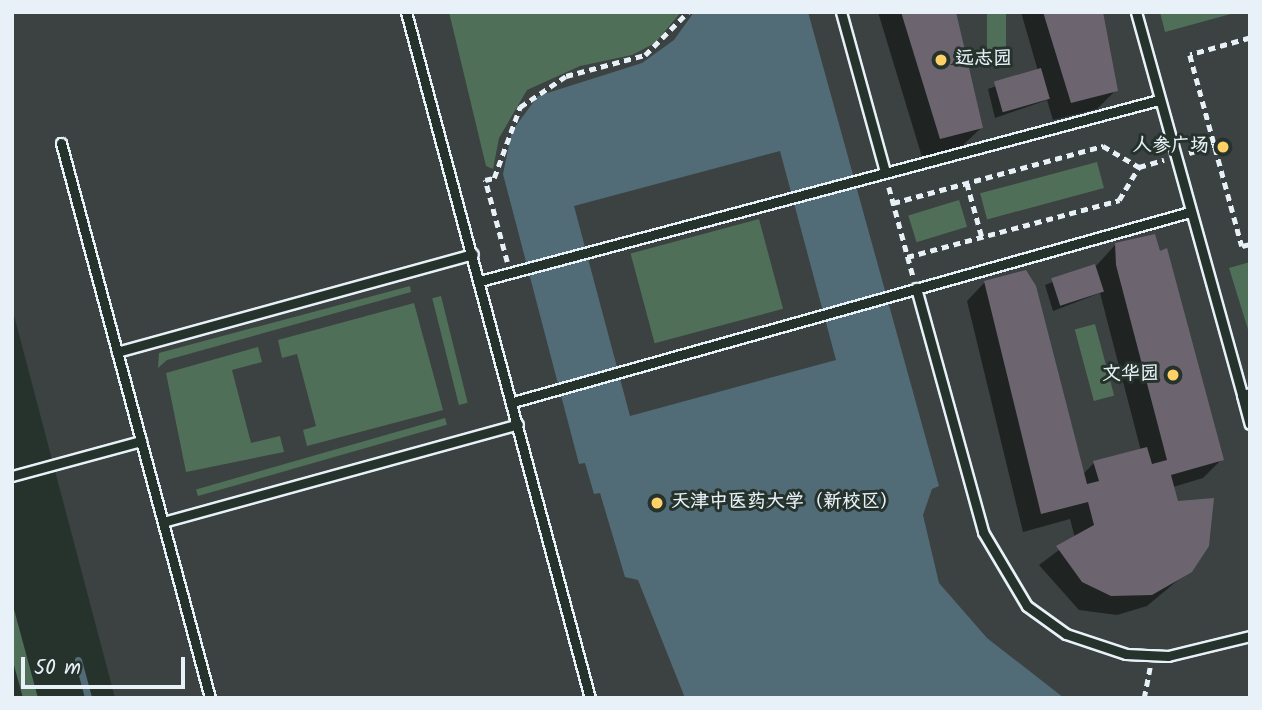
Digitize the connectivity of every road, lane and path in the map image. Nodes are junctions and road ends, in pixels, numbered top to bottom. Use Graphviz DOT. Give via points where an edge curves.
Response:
graph roads {
  1 [pos="407,12"];
  2 [pos="688,12"];
  3 [pos="841,12"];
  4 [pos="1136,12"];
  5 [pos="1250,38"];
  6 [pos="1160,100"];
  7 [pos="61,143"];
  8 [pos="1215,145"];
  9 [pos="1175,157"];
  10 [pos="1139,167"];
  11 [pos="885,172"];
  12 [pos="967,183"];
  13 [pos="893,203"];
  14 [pos="1190,212"];
  15 [pos="982,237"];
  16 [pos="1250,244"];
  17 [pos="473,254"];
  18 [pos="907,257"];
  19 [pos="515,271"];
  20 [pos="480,281"];
  21 [pos="916,288"];
  22 [pos="117,352"];
  23 [pos="1246,394"];
  24 [pos="513,402"];
  25 [pos="518,424"];
  26 [pos="1250,424"];
  27 [pos="142,441"];
  28 [pos="12,476"];
  29 [pos="163,522"];
  30 [pos="1250,636"];
  31 [pos="1151,656"];
  32 [pos="211,698"];
  33 [pos="590,698"];
  34 [pos="1144,698"];
  1 -- 17 [label="lane"];
  2 -- 19 [label="path" via="645,55 550,83 513,118 497,172 485,180"];
  3 -- 11 [label="lane"];
  4 -- 6 [label="lane"];
  5 -- 8 [label="path" via="1190,55"];
  6 -- 9 [label="lane"];
  6 -- 11 [label="lane"];
  7 -- 22 [label="lane"];
  8 -- 9 [label="path"];
  8 -- 16 [label="path" via="1242,246"];
  9 -- 10 [label="path"];
  9 -- 14 [label="lane"];
  10 -- 12 [label="path" via="1103,146"];
  10 -- 15 [label="path" via="1119,200"];
  11 -- 13 [label="path"];
  11 -- 19 [label="lane"];
  12 -- 13 [label="path"];
  12 -- 15 [label="path"];
  13 -- 18 [label="path"];
  14 -- 21 [label="lane"];
  14 -- 23 [label="lane"];
  15 -- 18 [label="path"];
  17 -- 20 [label="lane"];
  17 -- 22 [label="lane"];
  18 -- 21 [label="path"];
  19 -- 20 [label="lane"];
  20 -- 24 [label="lane"];
  21 -- 24 [label="lane"];
  21 -- 31 [label="lane" via="983,532 1003,573 1027,606 1066,634 1105,651"];
  22 -- 27 [label="lane"];
  23 -- 26 [label="lane"];
  24 -- 25 [label="lane"];
  25 -- 29 [label="lane"];
  25 -- 33 [label="lane"];
  27 -- 28 [label="lane"];
  27 -- 29 [label="lane"];
  29 -- 32 [label="lane"];
  30 -- 31 [label="lane"];
  31 -- 34 [label="path"];
}
